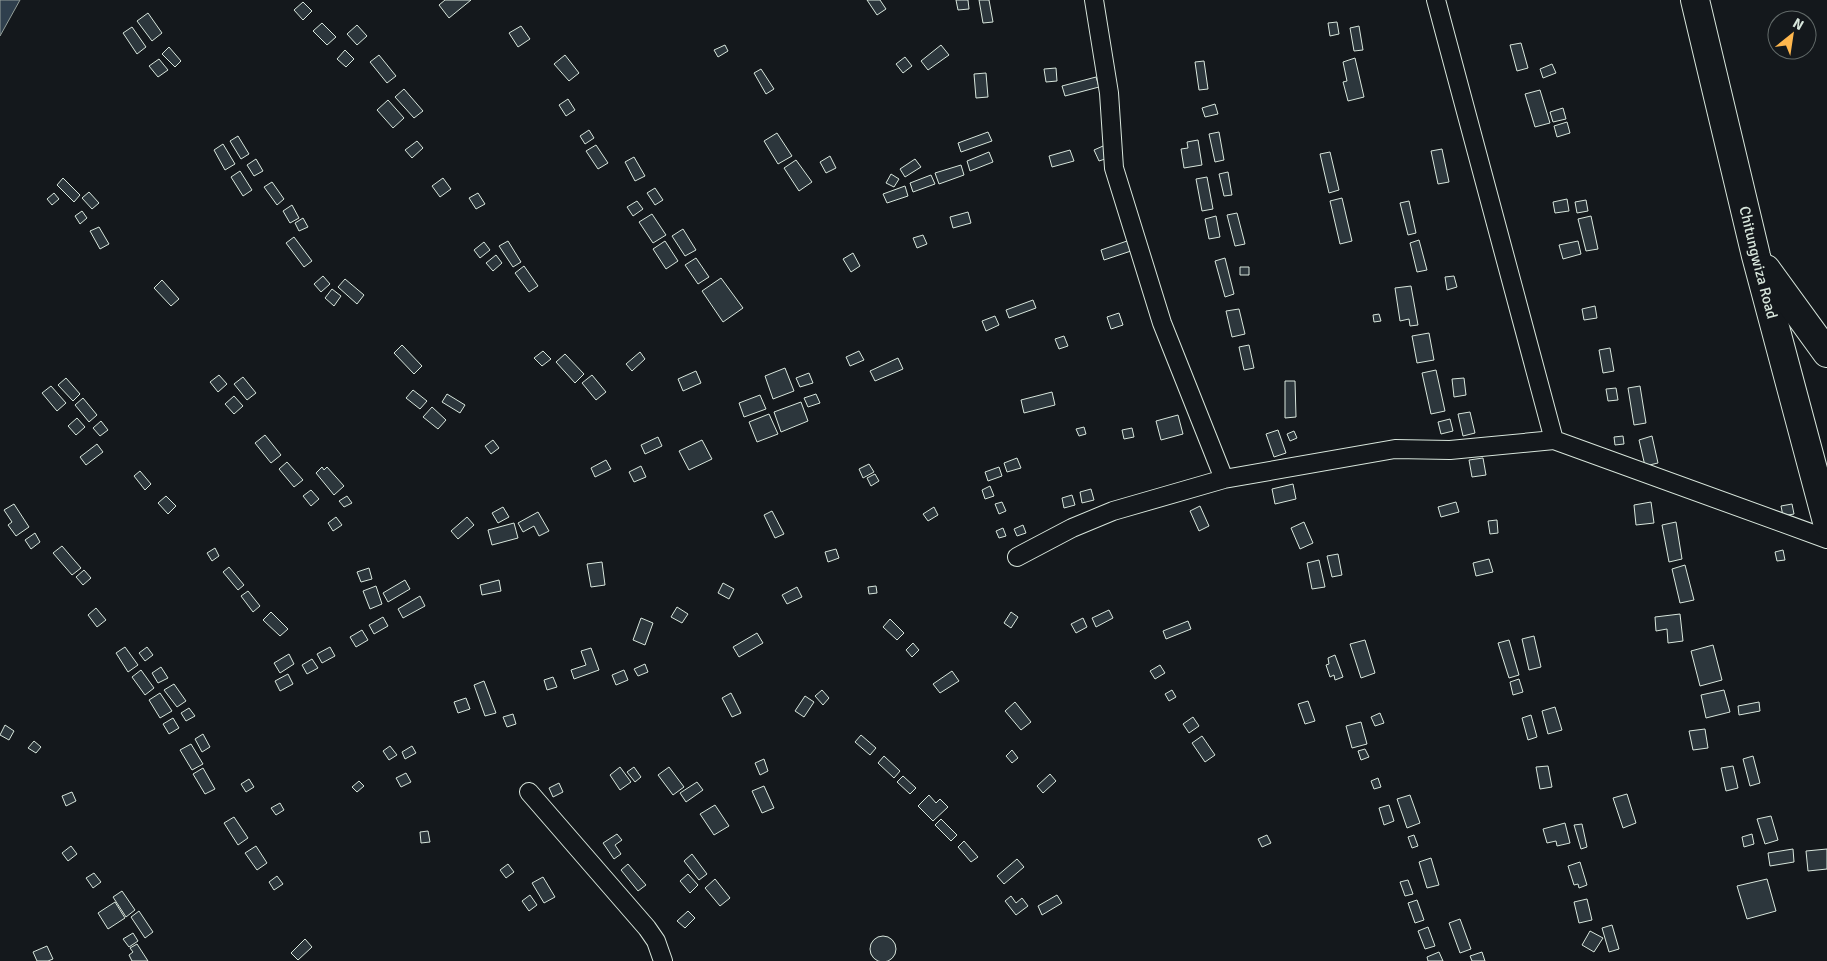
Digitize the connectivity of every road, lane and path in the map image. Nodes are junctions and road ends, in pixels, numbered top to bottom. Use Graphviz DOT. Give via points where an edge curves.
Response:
graph roads {
  1 [pos="1094,0"];
  2 [pos="1436,0"];
  3 [pos="1694,0"];
  4 [pos="1756,256"];
  5 [pos="1827,354"];
  6 [pos="1554,440"];
  7 [pos="1224,479"];
  8 [pos="1827,522"];
  9 [pos="1827,539"];
  10 [pos="1017,557"];
  11 [pos="529,792"];
  12 [pos="663,961"];
  1 -- 7 [label="street" via="1109,93 1114,168 1162,323"];
  2 -- 6 [label="street"];
  3 -- 4 [label="main road, Chitungwiza Road"];
  4 -- 5 [label="main road"];
  4 -- 8 [label="main road, Chitungwiza Road"];
  6 -- 7 [label="street" via="1450,450 1395,449"];
  6 -- 9 [label="street"];
  7 -- 10 [label="street" via="1113,511"];
  11 -- 12 [label="street" via="647,928"];
}
